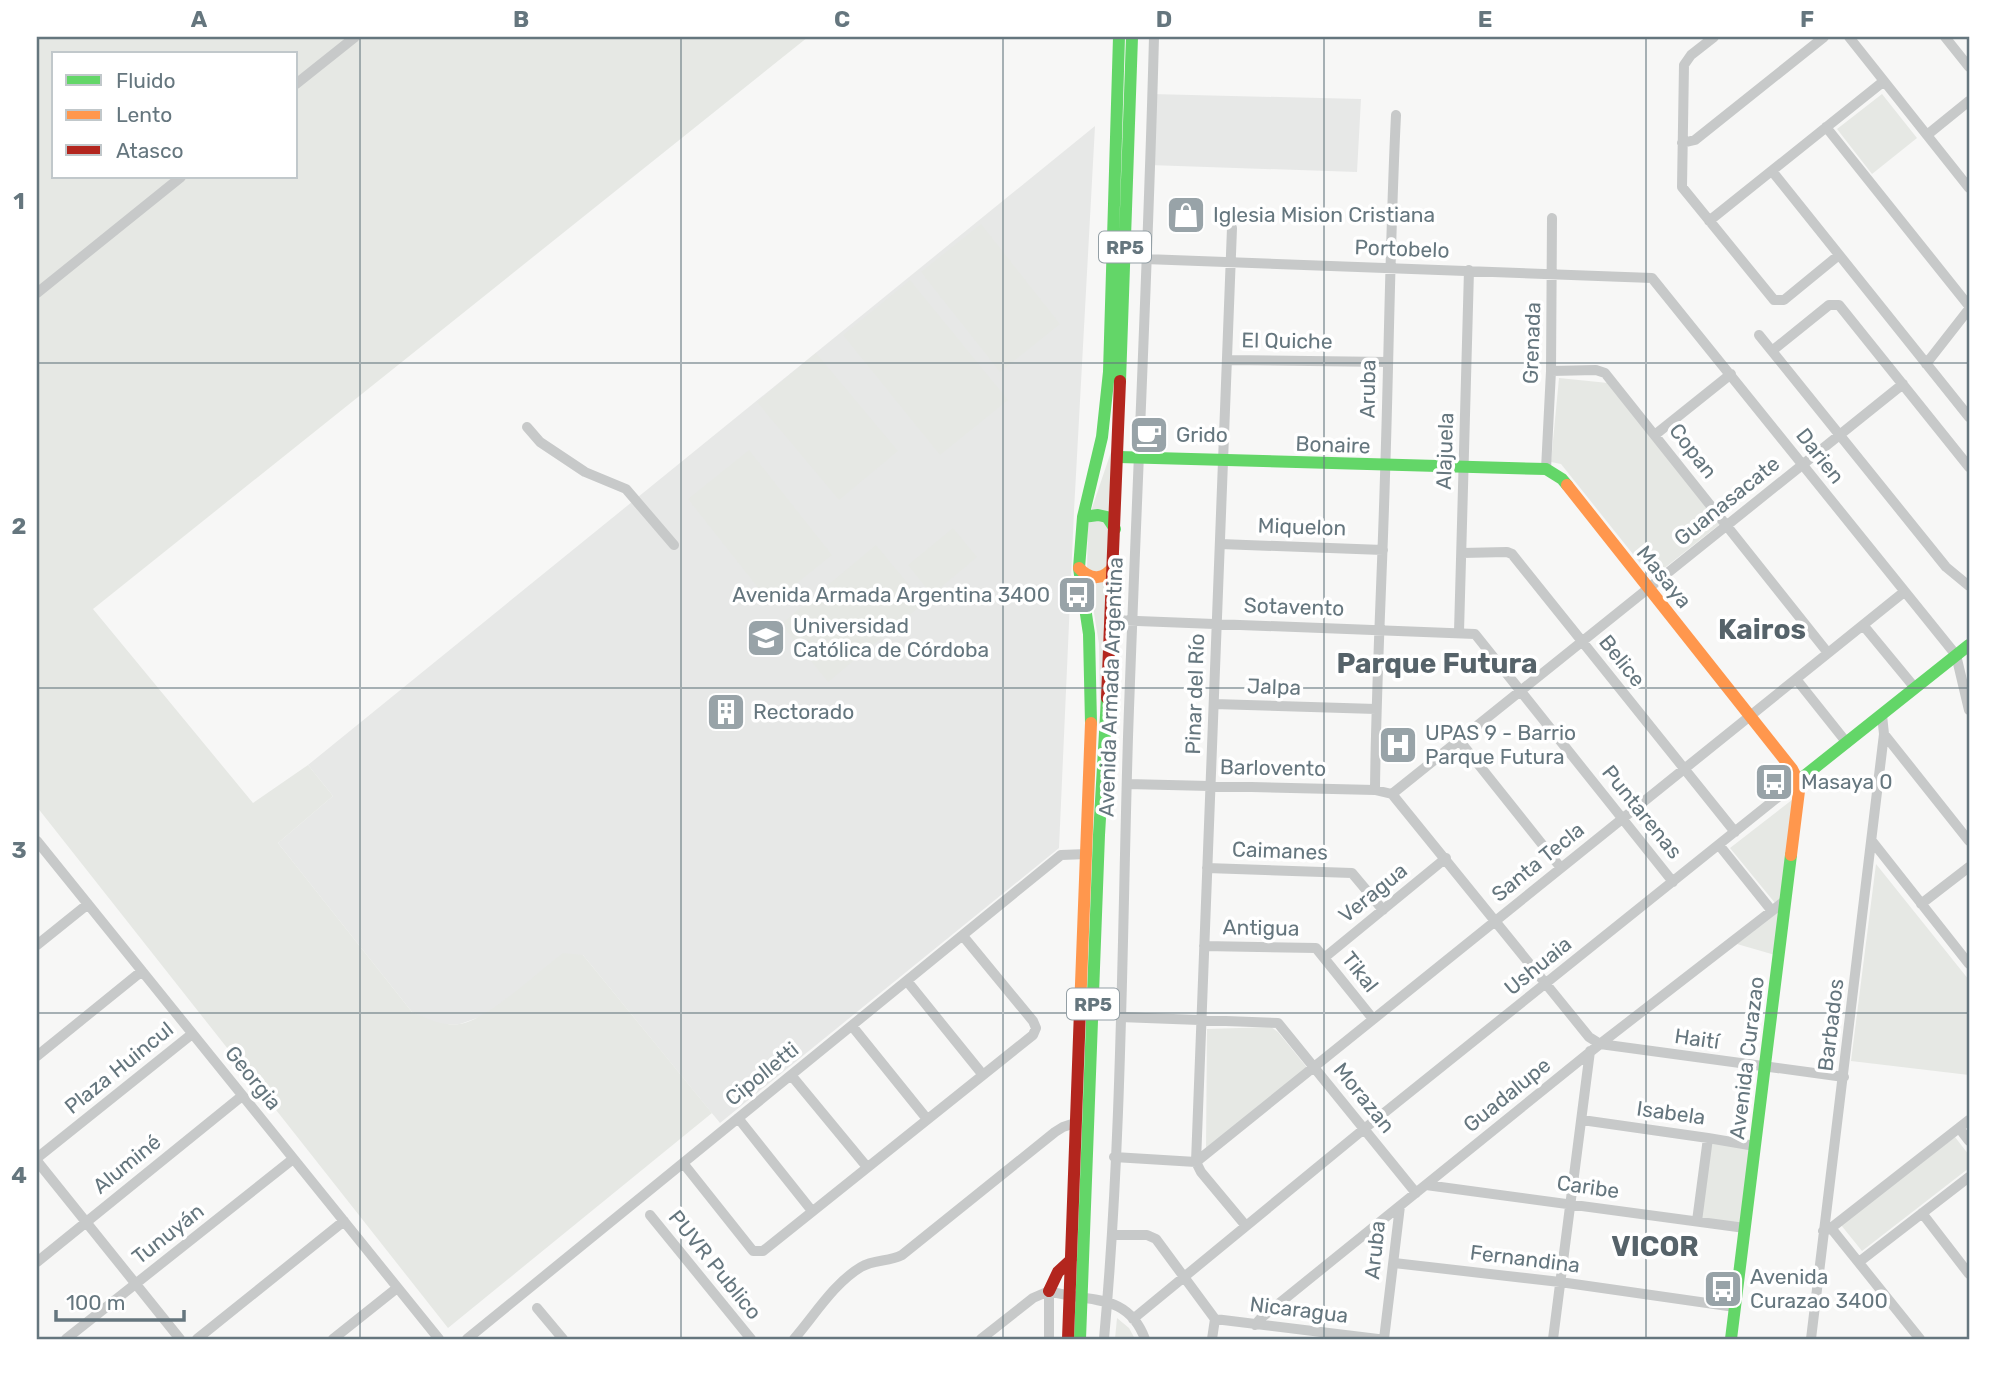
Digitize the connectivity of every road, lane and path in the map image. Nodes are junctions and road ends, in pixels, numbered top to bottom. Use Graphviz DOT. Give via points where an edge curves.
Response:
graph roads {
  1 [pos="355,37"];
  2 [pos="1119,37"];
  3 [pos="1132,37"];
  4 [pos="1154,37"];
  5 [pos="1714,37"];
  6 [pos="1824,37"];
  7 [pos="1849,37"];
  8 [pos="1945,37"];
  9 [pos="1969,67"];
  10 [pos="1884,81"];
  11 [pos="298,82"];
  12 [pos="1969,101"];
  13 [pos="1396,115"];
  14 [pos="1826,127"];
  15 [pos="1927,135"];
  16 [pos="1682,143"];
  17 [pos="1772,171"];
  18 [pos="180,178"];
  19 [pos="1969,188"];
  20 [pos="1552,218"];
  21 [pos="1709,221"];
  22 [pos="1232,228"];
  23 [pos="1839,255"];
  24 [pos="1145,259"];
  25 [pos="1231,261"];
  26 [pos="1389,268"];
  27 [pos="1469,271"];
  28 [pos="1553,273"];
  29 [pos="1656,281"];
  30 [pos="37,293"];
  31 [pos="1969,307"];
  32 [pos="1759,335"];
  33 [pos="1772,351"];
  34 [pos="1227,360"];
  35 [pos="1388,362"];
  36 [pos="1926,363"];
  37 [pos="1551,371"];
  38 [pos="1731,374"];
  39 [pos="1903,384"];
  40 [pos="1969,417"];
  41 [pos="527,427"];
  42 [pos="1656,434"];
  43 [pos="1839,436"];
  44 [pos="1119,457"];
  45 [pos="1140,457"];
  46 [pos="1223,460"];
  47 [pos="1802,465"];
  48 [pos="1386,466"];
  49 [pos="1969,467"];
  50 [pos="1464,468"];
  51 [pos="1546,469"];
  52 [pos="1083,517"];
  53 [pos="1727,525"];
  54 [pos="1116,530"];
  55 [pos="1220,544"];
  56 [pos="674,545"];
  57 [pos="1383,550"];
  58 [pos="1462,553"];
  59 [pos="1114,566"];
  60 [pos="1079,568"];
  61 [pos="1969,586"];
  62 [pos="1648,589"];
  63 [pos="1904,592"];
  64 [pos="1112,620"];
  65 [pos="1132,620"];
  66 [pos="1217,624"];
  67 [pos="1863,625"];
  68 [pos="1379,629"];
  69 [pos="1459,632"];
  70 [pos="1475,634"];
  71 [pos="1582,642"];
  72 [pos="1969,645"];
  73 [pos="1828,653"];
  74 [pos="1956,655"];
  75 [pos="1796,679"];
  76 [pos="1915,688"];
  77 [pos="1521,691"];
  78 [pos="1214,704"];
  79 [pos="1376,709"];
  80 [pos="1969,710"];
  81 [pos="1882,715"];
  82 [pos="1751,716"];
  83 [pos="1884,734"];
  84 [pos="1459,740"];
  85 [pos="1847,743"];
  86 [pos="1685,769"];
  87 [pos="1798,781"];
  88 [pos="1127,784"];
  89 [pos="1210,786"];
  90 [pos="1375,790"];
  91 [pos="1392,794"];
  92 [pos="1623,819"];
  93 [pos="1735,832"];
  94 [pos="37,841"];
  95 [pos="1872,841"];
  96 [pos="1969,841"];
  97 [pos="1719,845"];
  98 [pos="1087,853"];
  99 [pos="1446,858"];
  100 [pos="1207,867"];
  101 [pos="1969,867"];
  102 [pos="1561,868"];
  103 [pos="1673,882"];
  104 [pos="1786,900"];
  105 [pos="88,904"];
  106 [pos="1921,904"];
  107 [pos="1383,910"];
  108 [pos="1772,911"];
  109 [pos="1496,920"];
  110 [pos="962,936"];
  111 [pos="37,945"];
  112 [pos="1205,946"];
  113 [pos="1317,948"];
  114 [pos="1324,958"];
  115 [pos="1969,964"];
  116 [pos="142,971"];
  117 [pos="907,981"];
  118 [pos="1547,984"];
  119 [pos="1120,1017"];
  120 [pos="1202,1020"];
  121 [pos="1373,1020"];
  122 [pos="852,1026"];
  123 [pos="192,1034"];
  124 [pos="1589,1037"];
  125 [pos="1600,1044"];
  126 [pos="1590,1052"];
  127 [pos="37,1056"];
  128 [pos="1314,1067"];
  129 [pos="1765,1068"];
  130 [pos="791,1075"];
  131 [pos="983,1075"];
  132 [pos="1844,1077"];
  133 [pos="242,1096"];
  134 [pos="738,1118"];
  135 [pos="928,1119"];
  136 [pos="1582,1120"];
  137 [pos="1969,1120"];
  138 [pos="1075,1123"];
  139 [pos="1959,1128"];
  140 [pos="1364,1129"];
  141 [pos="1709,1138"];
  142 [pos="1969,1141"];
  143 [pos="1755,1146"];
  144 [pos="1114,1157"];
  145 [pos="293,1159"];
  146 [pos="37,1160"];
  147 [pos="1196,1162"];
  148 [pos="683,1163"];
  149 [pos="867,1167"];
  150 [pos="1969,1177"];
  151 [pos="1426,1185"];
  152 [pos="1416,1193"];
  153 [pos="1571,1204"];
  154 [pos="1400,1206"];
  155 [pos="812,1211"];
  156 [pos="1922,1213"];
  157 [pos="650,1215"];
  158 [pos="1697,1221"];
  159 [pos="86,1222"];
  160 [pos="344,1222"];
  161 [pos="1246,1226"];
  162 [pos="1745,1228"];
  163 [pos="1828,1229"];
  164 [pos="1112,1235"];
  165 [pos="1071,1260"];
  166 [pos="37,1262"];
  167 [pos="1859,1262"];
  168 [pos="1394,1263"];
  169 [pos="1969,1274"];
  170 [pos="1184,1276"];
  171 [pos="1560,1282"];
  172 [pos="135,1283"];
  173 [pos="397,1288"];
  174 [pos="1049,1291"];
  175 [pos="1077,1297"];
  176 [pos="1108,1300"];
  177 [pos="1735,1307"];
  178 [pos="537,1308"];
  179 [pos="1133,1319"];
  180 [pos="1216,1319"];
  181 [pos="1255,1325"];
  182 [pos="66,1339"];
  183 [pos="180,1339"];
  184 [pos="197,1339"];
  185 [pos="333,1339"];
  186 [pos="439,1339"];
  187 [pos="467,1339"];
  188 [pos="564,1339"];
  189 [pos="751,1339"];
  190 [pos="794,1339"];
  191 [pos="981,1339"];
  192 [pos="1049,1339"];
  193 [pos="1068,1339"];
  194 [pos="1080,1339"];
  195 [pos="1104,1339"];
  196 [pos="1144,1339"];
  197 [pos="1212,1339"];
  198 [pos="1378,1339"];
  199 [pos="1384,1339"];
  200 [pos="1553,1339"];
  201 [pos="1731,1339"];
  202 [pos="1811,1339"];
  203 [pos="1920,1339"];
  1 -- 11 [label="street"];
  2 -- 52 [label="main road, Avenida Armada Argentina / RP5" via="1109,372 1102,437"];
  3 -- 44 [label="main road, RP5"];
  4 -- 24 [label="street, Avenida Armada Argentina"];
  5 -- 16 [label="street" via="1684,65"];
  6 -- 16 [label="street" via="1695,140"];
  7 -- 10 [label="street"];
  8 -- 9 [label="street"];
  10 -- 14 [label="street"];
  10 -- 15 [label="street"];
  12 -- 15 [label="street"];
  13 -- 26 [label="street, Aruba"];
  14 -- 17 [label="street"];
  14 -- 31 [label="street"];
  15 -- 19 [label="street"];
  16 -- 21 [label="street" via="1680,183"];
  17 -- 21 [label="street"];
  17 -- 23 [label="street"];
  18 -- 30 [label="street"];
  20 -- 28 [label="street, Grenada"];
  21 -- 23 [label="street" via="1774,300 1784,300"];
  22 -- 25 [label="street, Pinar del Río"];
  23 -- 36 [label="street"];
  24 -- 25 [label="street, Portobelo"];
  24 -- 45 [label="street, Avenida Armada Argentina"];
  25 -- 26 [label="street, Portobelo"];
  25 -- 34 [label="street, Pinar del Río"];
  26 -- 27 [label="street, Portobelo"];
  26 -- 35 [label="street, Aruba"];
  27 -- 28 [label="street, Portobelo"];
  27 -- 50 [label="street, Alajuela"];
  28 -- 29 [label="street, Portobelo"];
  28 -- 37 [label="street, Grenada"];
  29 -- 38 [label="street, Darien"];
  31 -- 36 [label="street"];
  32 -- 33 [label="street"];
  33 -- 39 [label="street" via="1836,303"];
  33 -- 43 [label="street"];
  34 -- 35 [label="street, El Quiche"];
  34 -- 46 [label="street, Pinar del Río"];
  35 -- 48 [label="street, Aruba"];
  36 -- 40 [label="street"];
  37 -- 42 [label="street, Copan" via="1605,373"];
  37 -- 51 [label="street, Grenada"];
  38 -- 42 [label="street"];
  38 -- 47 [label="street, Darien"];
  39 -- 43 [label="street, Guanasacate"];
  39 -- 49 [label="street"];
  41 -- 56 [label="street" via="540,442 585,472 626,489"];
  42 -- 53 [label="street, Copan"];
  43 -- 47 [label="street, Guanasacate"];
  43 -- 61 [label="street" via="1946,567"];
  44 -- 45 [label="main road, Bonaire"];
  44 -- 54 [label="main road, Avenida Armada Argentina / RP5"];
  45 -- 46 [label="main road, Bonaire"];
  45 -- 65 [label="street, Avenida Armada Argentina"];
  46 -- 48 [label="main road, Bonaire"];
  46 -- 55 [label="street, Pinar del Río"];
  47 -- 53 [label="street, Guanasacate"];
  47 -- 63 [label="street, Darien"];
  48 -- 50 [label="main road, Bonaire"];
  48 -- 57 [label="street, Aruba"];
  50 -- 51 [label="main road, Bonaire"];
  50 -- 58 [label="street, Alajuela"];
  51 -- 62 [label="main road, Masaya" via="1562,479"];
  52 -- 54 [label="main road" via="1104,515"];
  52 -- 60 [label="main road, Avenida Armada Argentina / RP5"];
  53 -- 62 [label="street, Guanasacate"];
  53 -- 73 [label="street, Copan"];
  54 -- 59 [label="main road, Avenida Armada Argentina / RP5"];
  55 -- 57 [label="street, Miquelon"];
  55 -- 66 [label="street, Pinar del Río"];
  57 -- 68 [label="street, Aruba"];
  58 -- 69 [label="street, Alajuela"];
  58 -- 71 [label="street, Belice" via="1512,554"];
  59 -- 60 [label="main road" via="1100,579 1085,576"];
  59 -- 64 [label="main road, Avenida Armada Argentina / RP5"];
  60 -- 98 [label="main road, Avenida Armada Argentina / RP5" via="1092,665"];
  62 -- 71 [label="street, Guanasacate"];
  62 -- 82 [label="main road, Masaya"];
  63 -- 67 [label="street, Santa Tecla"];
  63 -- 74 [label="street, Darien"];
  64 -- 65 [label="street, Sotavento"];
  64 -- 175 [label="main road, Avenida Armada Argentina / RP5"];
  65 -- 66 [label="street, Sotavento"];
  65 -- 88 [label="street, Avenida Armada Argentina"];
  66 -- 68 [label="street, Sotavento"];
  66 -- 78 [label="street, Pinar del Río"];
  67 -- 73 [label="street, Santa Tecla"];
  67 -- 76 [label="street"];
  68 -- 69 [label="street, Sotavento"];
  68 -- 79 [label="street, Aruba"];
  69 -- 70 [label="street, Sotavento"];
  70 -- 77 [label="street, Puntarenas"];
  71 -- 77 [label="street, Guanasacate"];
  71 -- 86 [label="street, Belice"];
  72 -- 74 [label="main road, Ushuaia"];
  73 -- 75 [label="street, Santa Tecla"];
  74 -- 76 [label="main road, Ushuaia"];
  74 -- 80 [label="street"];
  75 -- 82 [label="street, Santa Tecla"];
  75 -- 85 [label="street"];
  76 -- 81 [label="main road, Ushuaia"];
  77 -- 84 [label="street, Guanasacate"];
  77 -- 92 [label="street, Puntarenas"];
  78 -- 79 [label="street, Jalpa"];
  78 -- 89 [label="street, Pinar del Río"];
  79 -- 90 [label="street, Aruba"];
  81 -- 83 [label="street, Barbados"];
  81 -- 85 [label="main road, Ushuaia"];
  82 -- 86 [label="street, Santa Tecla"];
  82 -- 87 [label="main road, Masaya"];
  83 -- 95 [label="street, Barbados"];
  83 -- 96 [label="street"];
  84 -- 91 [label="street, Guanasacate"];
  84 -- 102 [label="street"];
  85 -- 87 [label="main road, Ushuaia"];
  86 -- 92 [label="street, Santa Tecla"];
  86 -- 93 [label="street, Belice"];
  87 -- 93 [label="street, Ushuaia"];
  87 -- 104 [label="main road, Avenida Curazao"];
  88 -- 89 [label="street, Barlovento"];
  88 -- 119 [label="street, Avenida Armada Argentina"];
  89 -- 90 [label="street, Barlovento"];
  89 -- 100 [label="street, Pinar del Río"];
  90 -- 91 [label="street"];
  91 -- 99 [label="street, Haití"];
  92 -- 102 [label="street, Santa Tecla"];
  92 -- 103 [label="street, Puntarenas"];
  93 -- 97 [label="street, Ushuaia"];
  94 -- 105 [label="street, Georgia"];
  95 -- 106 [label="street"];
  95 -- 132 [label="street, Barbados"];
  97 -- 103 [label="street, Ushuaia"];
  97 -- 108 [label="street"];
  98 -- 110 [label="street, Cipolletti" via="1061,855"];
  98 -- 138 [label="main road, Avenida Armada Argentina / RP5"];
  99 -- 107 [label="street, Veragua"];
  99 -- 109 [label="street, Haití"];
  100 -- 107 [label="street, Caimanes" via="1352,873"];
  100 -- 112 [label="street, Pinar del Río"];
  101 -- 106 [label="street"];
  102 -- 109 [label="street, Santa Tecla"];
  103 -- 118 [label="street, Ushuaia"];
  104 -- 108 [label="street, Guadalupe"];
  104 -- 129 [label="main road, Avenida Curazao"];
  105 -- 111 [label="street"];
  105 -- 116 [label="street, Georgia"];
  106 -- 115 [label="street"];
  107 -- 114 [label="street, Veragua"];
  108 -- 125 [label="street, Guadalupe"];
  109 -- 118 [label="street, Haití"];
  109 -- 121 [label="street, Santa Tecla"];
  110 -- 117 [label="street, Cipolletti"];
  110 -- 131 [label="street" via="1036,1028"];
  112 -- 113 [label="street, Antigua"];
  112 -- 120 [label="street, Pinar del Río"];
  113 -- 114 [label="street, Tikal"];
  114 -- 121 [label="street, Tikal"];
  116 -- 123 [label="street, Georgia"];
  116 -- 127 [label="street"];
  117 -- 122 [label="street, Cipolletti"];
  117 -- 131 [label="street"];
  118 -- 124 [label="street, Haití"];
  118 -- 140 [label="street, Ushuaia"];
  119 -- 120 [label="street"];
  119 -- 144 [label="street, Avenida Armada Argentina"];
  120 -- 128 [label="street, Morazan" via="1274,1022"];
  120 -- 147 [label="street, Pinar del Río"];
  121 -- 128 [label="street, Santa Tecla"];
  122 -- 130 [label="street, Cipolletti"];
  122 -- 135 [label="street"];
  123 -- 133 [label="street, Georgia"];
  123 -- 146 [label="street, Plaza Huincul"];
  124 -- 125 [label="street, Haití"];
  124 -- 126 [label="street"];
  125 -- 126 [label="street, Guadalupe"];
  125 -- 129 [label="street, Haití"];
  126 -- 136 [label="street"];
  126 -- 151 [label="street, Guadalupe"];
  128 -- 140 [label="street, Morazan"];
  128 -- 147 [label="street, Santa Tecla"];
  129 -- 132 [label="street, Haití"];
  129 -- 143 [label="main road, Avenida Curazao"];
  130 -- 134 [label="street, Cipolletti"];
  130 -- 149 [label="street"];
  131 -- 135 [label="street"];
  132 -- 163 [label="street, Barbados"];
  133 -- 145 [label="street, Georgia"];
  133 -- 159 [label="street, Aluminé"];
  134 -- 148 [label="street, Cipolletti"];
  134 -- 155 [label="street"];
  135 -- 149 [label="street"];
  136 -- 141 [label="street, Isabela"];
  136 -- 153 [label="street"];
  137 -- 139 [label="street"];
  138 -- 165 [label="main road, Avenida Armada Argentina / RP5"];
  138 -- 190 [label="street" via="1062,1127 902,1255 854,1272"];
  139 -- 142 [label="street"];
  139 -- 163 [label="street"];
  140 -- 152 [label="street, Morazan"];
  140 -- 161 [label="street, Ushuaia"];
  141 -- 143 [label="street, Isabela"];
  141 -- 158 [label="street"];
  143 -- 162 [label="main road, Avenida Curazao"];
  144 -- 147 [label="street"];
  144 -- 164 [label="street, Avenida Armada Argentina"];
  145 -- 160 [label="street, Georgia"];
  145 -- 172 [label="street, Tunuyán"];
  146 -- 159 [label="street"];
  147 -- 161 [label="street"];
  148 -- 155 [label="street" via="753,1251 763,1251"];
  148 -- 187 [label="street, Cipolletti"];
  149 -- 155 [label="street"];
  150 -- 156 [label="street"];
  151 -- 152 [label="street, Guadalupe"];
  151 -- 153 [label="street, Caribe"];
  152 -- 154 [label="street, Guadalupe"];
  153 -- 158 [label="street, Caribe"];
  153 -- 171 [label="street"];
  154 -- 168 [label="street, Aruba"];
  154 -- 181 [label="street, Guadalupe"];
  156 -- 167 [label="street"];
  156 -- 169 [label="street"];
  157 -- 189 [label="street, PUVR Publico"];
  158 -- 162 [label="street, Caribe"];
  159 -- 166 [label="street, Aluminé"];
  159 -- 172 [label="street"];
  160 -- 173 [label="street, Georgia"];
  160 -- 184 [label="street"];
  161 -- 170 [label="street, Ushuaia"];
  162 -- 177 [label="main road, Avenida Curazao"];
  163 -- 167 [label="street"];
  163 -- 202 [label="street, Barbados"];
  164 -- 170 [label="street" via="1156,1239"];
  164 -- 176 [label="street, Avenida Armada Argentina"];
  165 -- 174 [label="main road" via="1058,1272"];
  165 -- 175 [label="main road, Avenida Armada Argentina / RP5"];
  167 -- 203 [label="street"];
  168 -- 171 [label="street, Fernandina"];
  168 -- 199 [label="street, Aruba"];
  170 -- 179 [label="street, Ushuaia"];
  170 -- 180 [label="street"];
  171 -- 177 [label="street, Fernandina"];
  171 -- 200 [label="street"];
  172 -- 182 [label="street, Tunuyán"];
  172 -- 183 [label="street"];
  173 -- 185 [label="street"];
  173 -- 186 [label="street, Georgia"];
  174 -- 175 [label="street"];
  174 -- 191 [label="street" via="1033,1298"];
  174 -- 192 [label="street"];
  175 -- 176 [label="street"];
  175 -- 193 [label="main road, Avenida Armada Argentina / RP5"];
  175 -- 194 [label="main road, Avenida Armada Argentina / RP5"];
  176 -- 179 [label="street"];
  176 -- 195 [label="street, Avenida Armada Argentina"];
  177 -- 201 [label="main road, Avenida Curazao"];
  178 -- 188 [label="street"];
  179 -- 196 [label="street"];
  180 -- 181 [label="street, Nicaragua"];
  180 -- 197 [label="street"];
  181 -- 198 [label="street, Nicaragua"];
}
